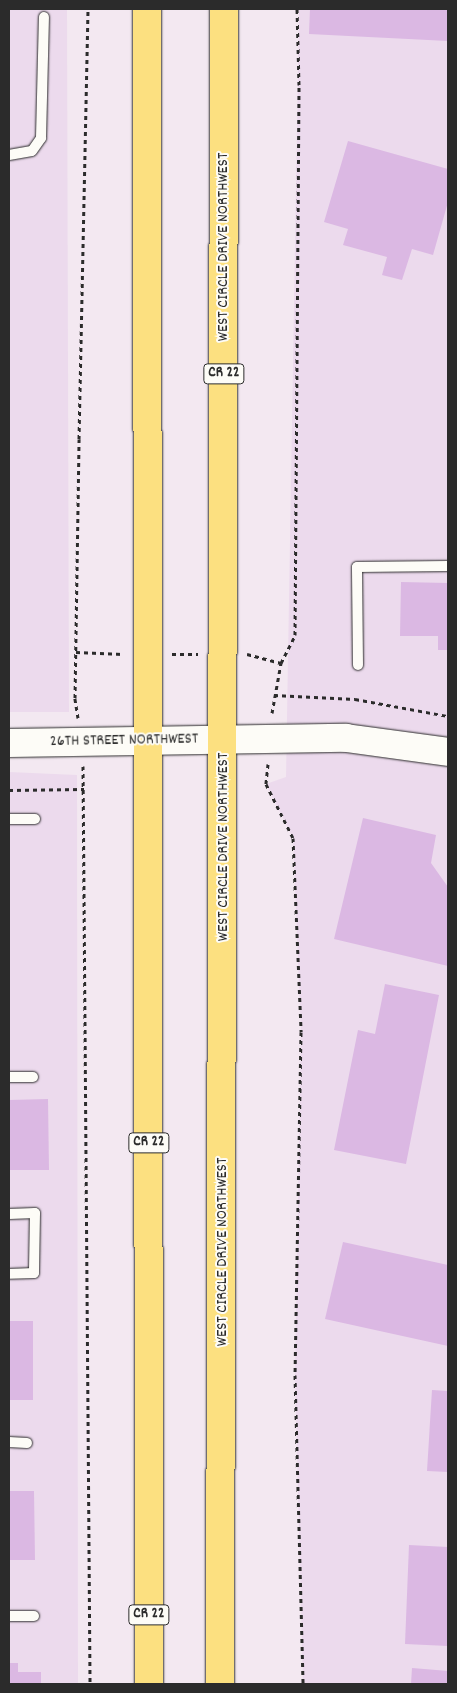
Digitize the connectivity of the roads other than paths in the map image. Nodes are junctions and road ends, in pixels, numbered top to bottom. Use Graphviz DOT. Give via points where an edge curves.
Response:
graph roads {
  1 [pos="147,9"];
  2 [pos="224,9"];
  3 [pos="44,17"];
  4 [pos="9,155"];
  5 [pos="448,566"];
  6 [pos="358,665"];
  7 [pos="224,738"];
  8 [pos="148,741"];
  9 [pos="9,743"];
  10 [pos="448,752"];
  11 [pos="9,819"];
  12 [pos="35,819"];
  13 [pos="9,1076"];
  14 [pos="33,1077"];
  15 [pos="9,1214"];
  16 [pos="9,1274"];
  17 [pos="9,1442"];
  18 [pos="27,1443"];
  19 [pos="9,1616"];
  20 [pos="34,1616"];
  21 [pos="149,1684"];
  22 [pos="220,1684"];
  1 -- 8 [label="main road, CR 22"];
  2 -- 7 [label="main road, WEST CIRCLE DRIVE NORTHWEST / CR 22"];
  3 -- 4 [label="lane" via="41,138 32,150"];
  5 -- 6 [label="lane" via="357,567"];
  7 -- 8 [label="street, 26TH STREET NORTHWEST"];
  7 -- 10 [label="street, 26TH STREET NORTHWEST" via="346,738"];
  7 -- 22 [label="main road, WEST CIRCLE DRIVE NORTHWEST / CR 22"];
  8 -- 9 [label="street, 26TH STREET NORTHWEST"];
  8 -- 21 [label="main road, CR 22"];
  11 -- 12 [label="lane"];
  13 -- 14 [label="lane"];
  15 -- 16 [label="lane" via="35,1213 34,1273"];
  17 -- 18 [label="lane"];
  19 -- 20 [label="lane"];
}
